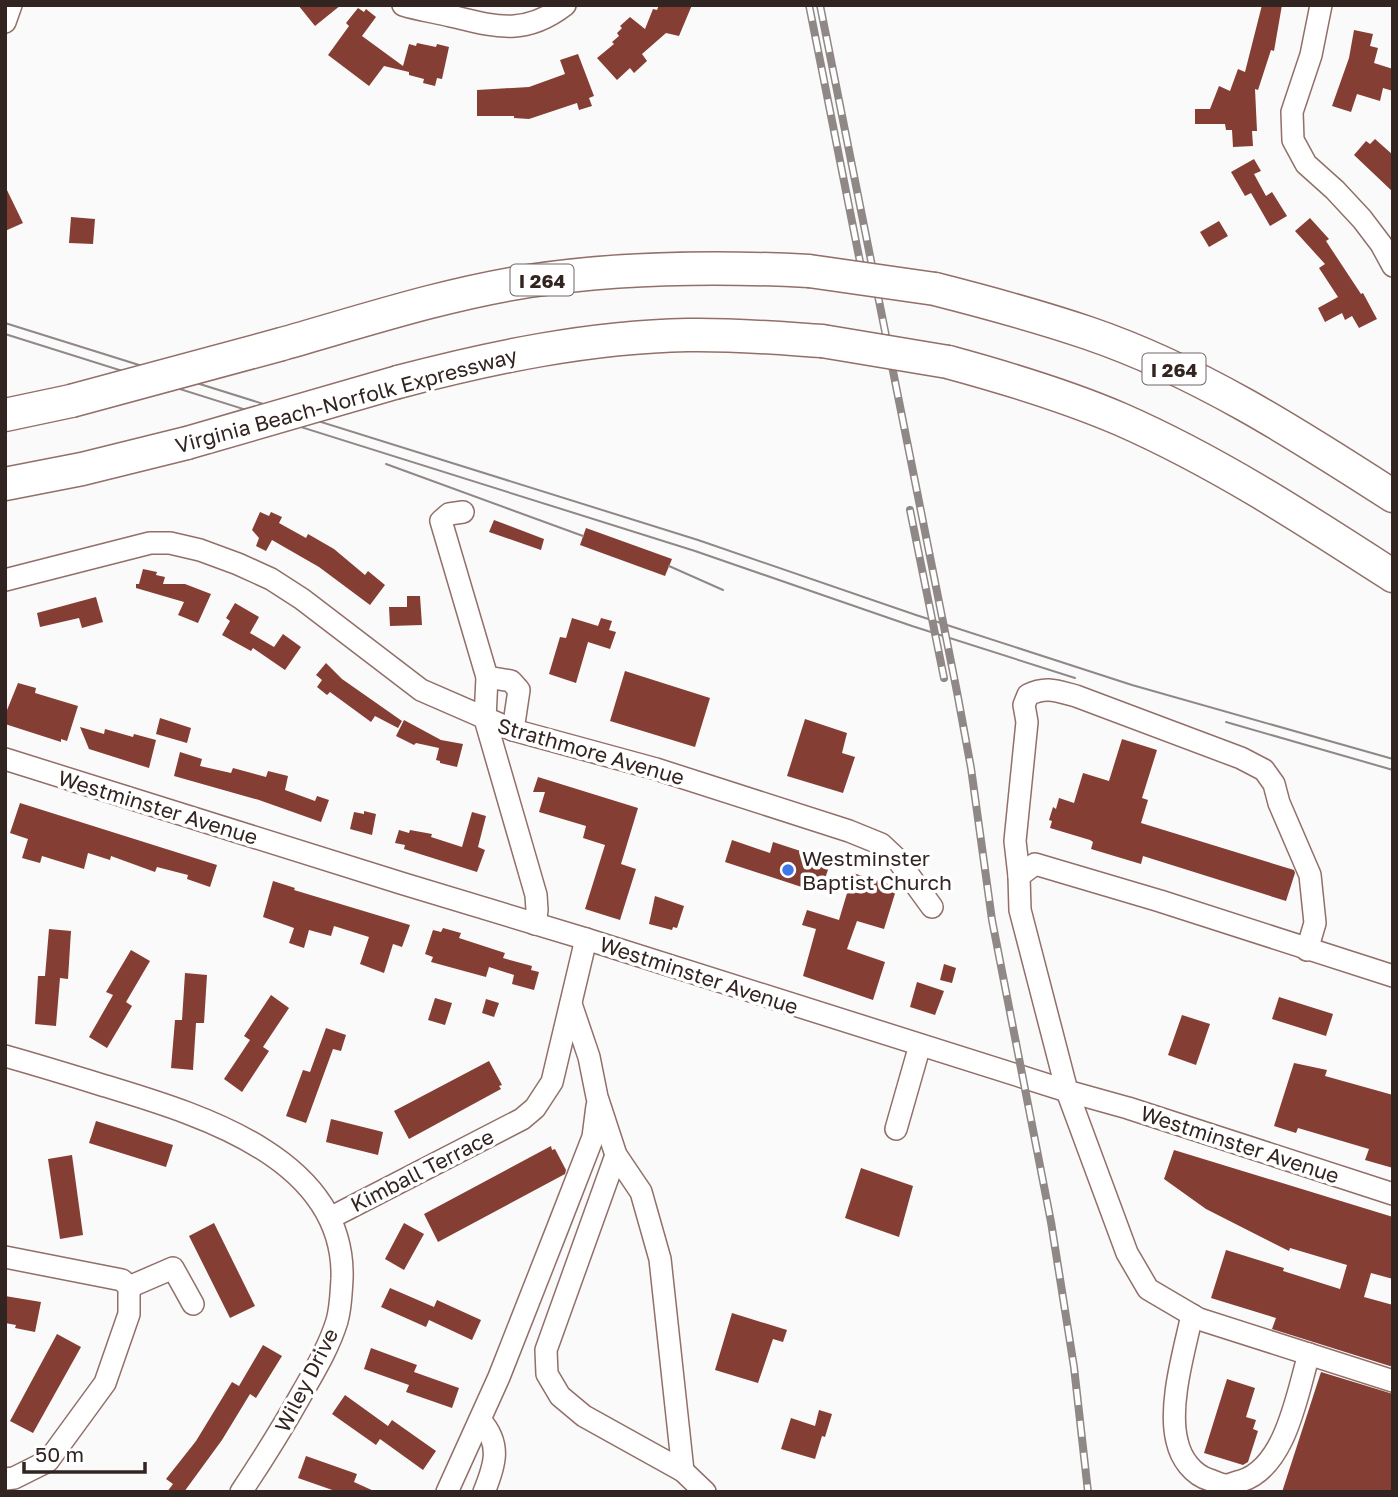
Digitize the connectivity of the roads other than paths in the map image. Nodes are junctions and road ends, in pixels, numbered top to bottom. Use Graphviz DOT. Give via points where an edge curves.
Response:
graph roads {
  1 [pos="11,5"];
  2 [pos="403,5"];
  3 [pos="1321,5"];
  4 [pos="563,7"];
  5 [pos="5,22"];
  6 [pos="1390,252"];
  7 [pos="5,415"];
  8 [pos="5,484"];
  9 [pos="1393,496"];
  10 [pos="463,512"];
  11 [pos="1393,576"];
  12 [pos="5,580"];
  13 [pos="487,677"];
  14 [pos="485,719"];
  15 [pos="513,730"];
  16 [pos="5,759"];
  17 [pos="1019,876"];
  18 [pos="932,907"];
  19 [pos="535,923"];
  20 [pos="586,939"];
  21 [pos="1307,950"];
  22 [pos="1393,976"];
  23 [pos="571,1004"];
  24 [pos="920,1045"];
  25 [pos="5,1056"];
  26 [pos="1067,1091"];
  27 [pos="597,1097"];
  28 [pos="896,1129"];
  29 [pos="616,1155"];
  30 [pos="1393,1194"];
  31 [pos="330,1218"];
  32 [pos="5,1257"];
  33 [pos="129,1287"];
  34 [pos="193,1304"];
  35 [pos="1192,1315"];
  36 [pos="1309,1354"];
  37 [pos="1393,1381"];
  38 [pos="480,1420"];
  39 [pos="683,1471"];
  40 [pos="5,1479"];
  41 [pos="1228,1488"];
  42 [pos="241,1492"];
  43 [pos="447,1492"];
  44 [pos="484,1492"];
  45 [pos="705,1492"];
  1 -- 5 [label="street"];
  2 -- 4 [label="street" via="499,27 523,25"];
  3 -- 6 [label="street" via="1292,112 1293,140 1306,164"];
  7 -- 9 [label="highway, I 264, bridge" via="442,299 527,281 673,267 809,271 935,289 1090,334 1226,394"];
  8 -- 11 [label="highway, Virginia Beach-Norfolk Expressway, bridge" via="187,443 516,353 689,335 822,341 948,362 1035,386 1121,419 1251,487"];
  10 -- 13 [label="street" via="441,521"];
  12 -- 14 [label="street, Strathmore Avenue" via="150,543 200,550 271,579 421,690"];
  13 -- 14 [label="street"];
  13 -- 15 [label="street" via="511,681 519,690"];
  14 -- 15 [label="street, Strathmore Avenue"];
  14 -- 19 [label="street" via="536,895"];
  15 -- 18 [label="street, Strathmore Avenue" via="656,769 881,844"];
  16 -- 19 [label="street, Westminster Avenue"];
  17 -- 21 [label="street" via="1035,864"];
  17 -- 21 [label="street" via="1015,841 1027,722 1024,705 1028,695 1049,688 1264,770 1274,784 1310,875 1315,923"];
  17 -- 26 [label="street" via="1020,910"];
  19 -- 20 [label="street, Westminster Avenue"];
  20 -- 23 [label="street, Kimball Terrace"];
  20 -- 24 [label="street, Westminster Avenue"];
  21 -- 22 [label="street"];
  23 -- 27 [label="street"];
  23 -- 31 [label="street, Kimball Terrace" via="552,1082 535,1108 522,1119"];
  24 -- 26 [label="street, Westminster Avenue"];
  24 -- 28 [label="street"];
  25 -- 31 [label="street, Kimball Terrace" via="188,1112 222,1127 300,1178"];
  26 -- 30 [label="street, Westminster Avenue"];
  26 -- 35 [label="street" via="1127,1253 1148,1289"];
  27 -- 29 [label="street"];
  27 -- 38 [label="street" via="593,1137"];
  29 -- 39 [label="street" via="640,1192 660,1259"];
  29 -- 39 [label="street" via="546,1350 547,1374 560,1396 584,1416"];
  31 -- 42 [label="street, Wiley Drive" via="342,1269 337,1321 323,1356"];
  32 -- 33 [label="street" via="122,1280"];
  33 -- 34 [label="street" via="173,1268"];
  33 -- 40 [label="street" via="129,1314 105,1382 48,1461"];
  35 -- 36 [label="street"];
  35 -- 41 [label="street" via="1177,1392 1176,1440 1191,1468"];
  36 -- 37 [label="street"];
  36 -- 41 [label="street" via="1278,1448 1266,1465"];
  38 -- 43 [label="street"];
  38 -- 44 [label="street" via="494,1440 496,1455"];
  39 -- 45 [label="street"];
}
